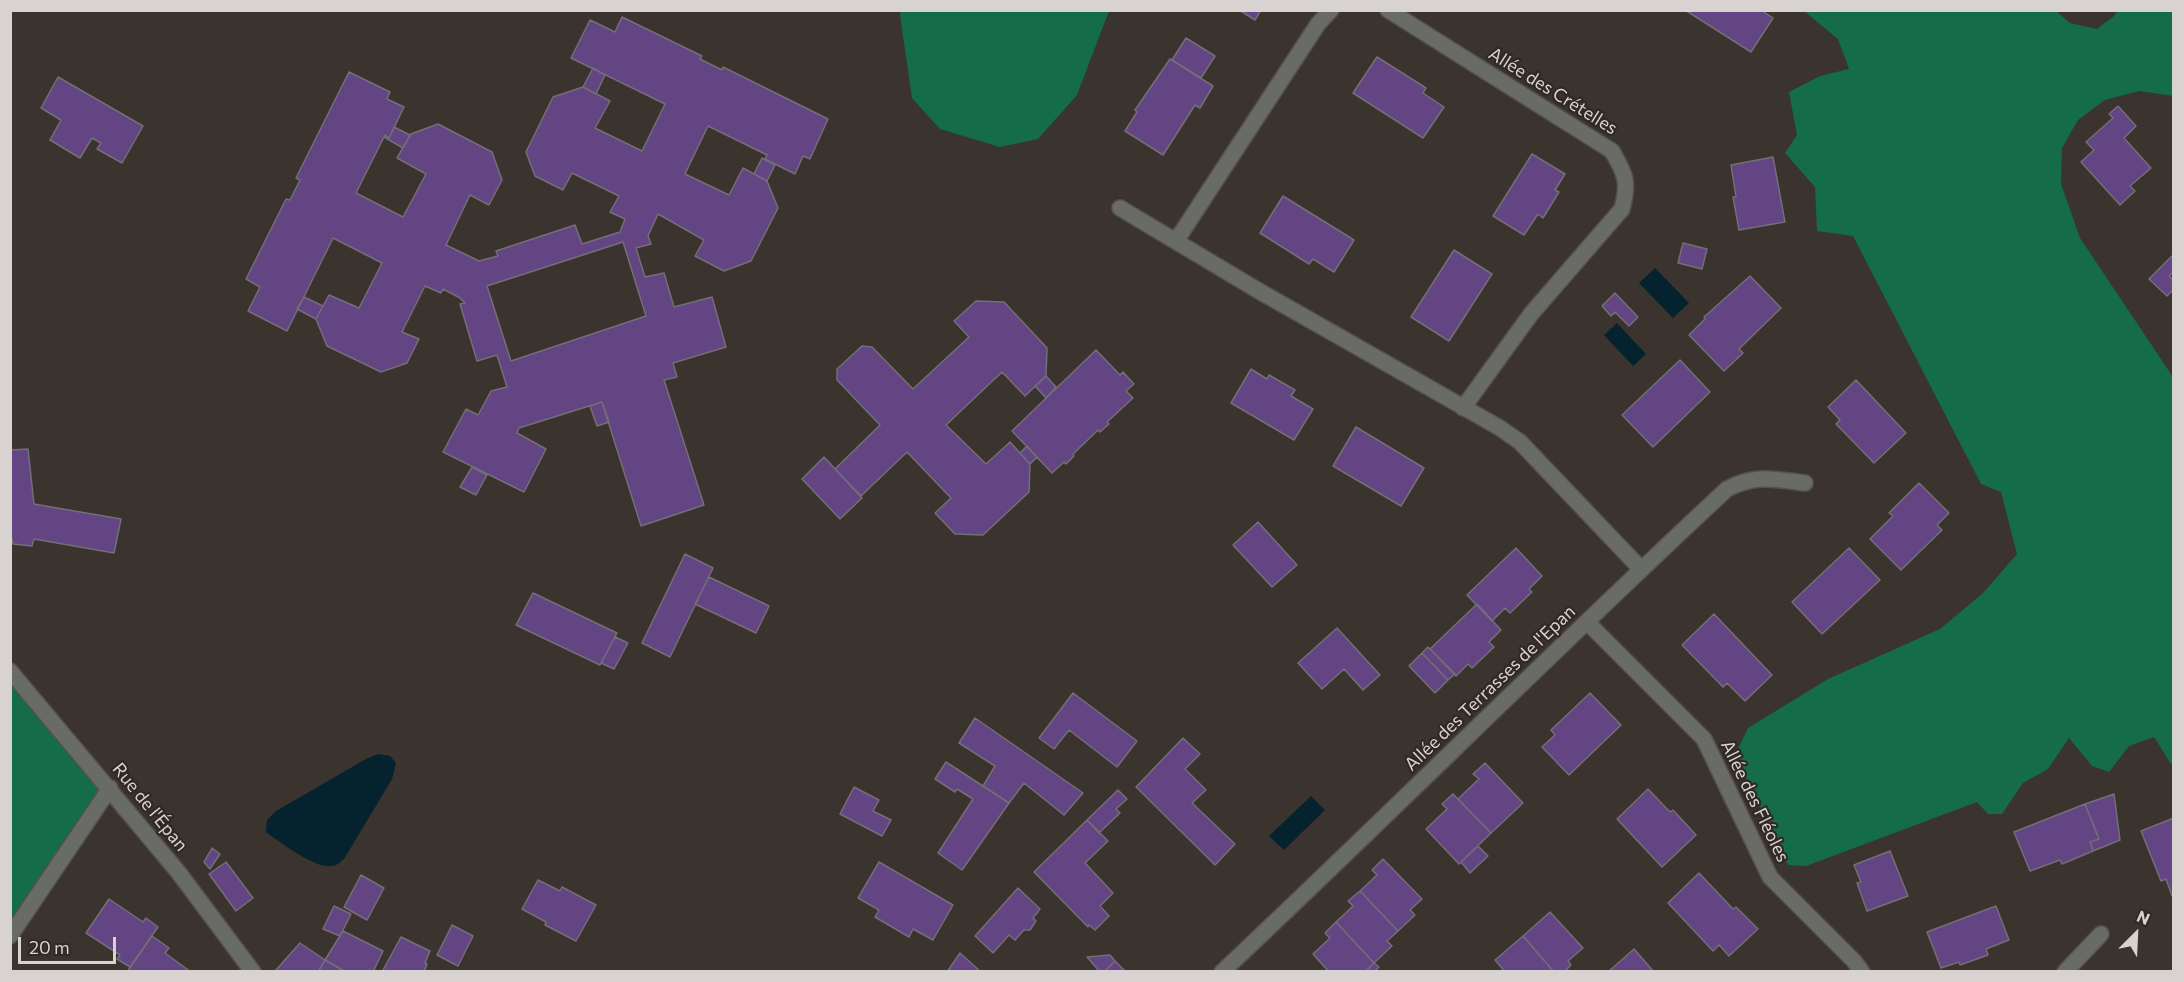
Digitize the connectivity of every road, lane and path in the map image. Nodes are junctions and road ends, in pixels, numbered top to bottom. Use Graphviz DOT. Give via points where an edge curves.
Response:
graph roads {
  1 [pos="1331,10"];
  2 [pos="1388,10"];
  3 [pos="1120,208"];
  4 [pos="1176,241"];
  5 [pos="1463,408"];
  6 [pos="1805,483"];
  7 [pos="1641,569"];
  8 [pos="1587,622"];
  9 [pos="10,671"];
  10 [pos="110,788"];
  11 [pos="2101,934"];
  12 [pos="10,936"];
  13 [pos="253,972"];
  14 [pos="1222,972"];
  15 [pos="1862,972"];
  16 [pos="2066,972"];
  1 -- 4 [label="street"];
  2 -- 5 [label="street, Allée des Crételles" via="1612,151 1623,170 1627,189 1622,209 1530,314"];
  3 -- 4 [label="street"];
  4 -- 5 [label="street"];
  5 -- 7 [label="street" via="1520,442"];
  6 -- 7 [label="street, Allée des Terrasses de l'Epan" via="1764,478 1742,481 1727,489"];
  7 -- 8 [label="street, Allée des Terrasses de l'Epan"];
  8 -- 14 [label="street, Allée des Terrasses de l'Epan"];
  8 -- 15 [label="street, Allée des Fléoles" via="1704,739 1770,877"];
  9 -- 10 [label="street, Rue de l'Épan"];
  10 -- 12 [label="street"];
  10 -- 13 [label="street, Rue de l'Épan"];
  11 -- 16 [label="street"];
}
